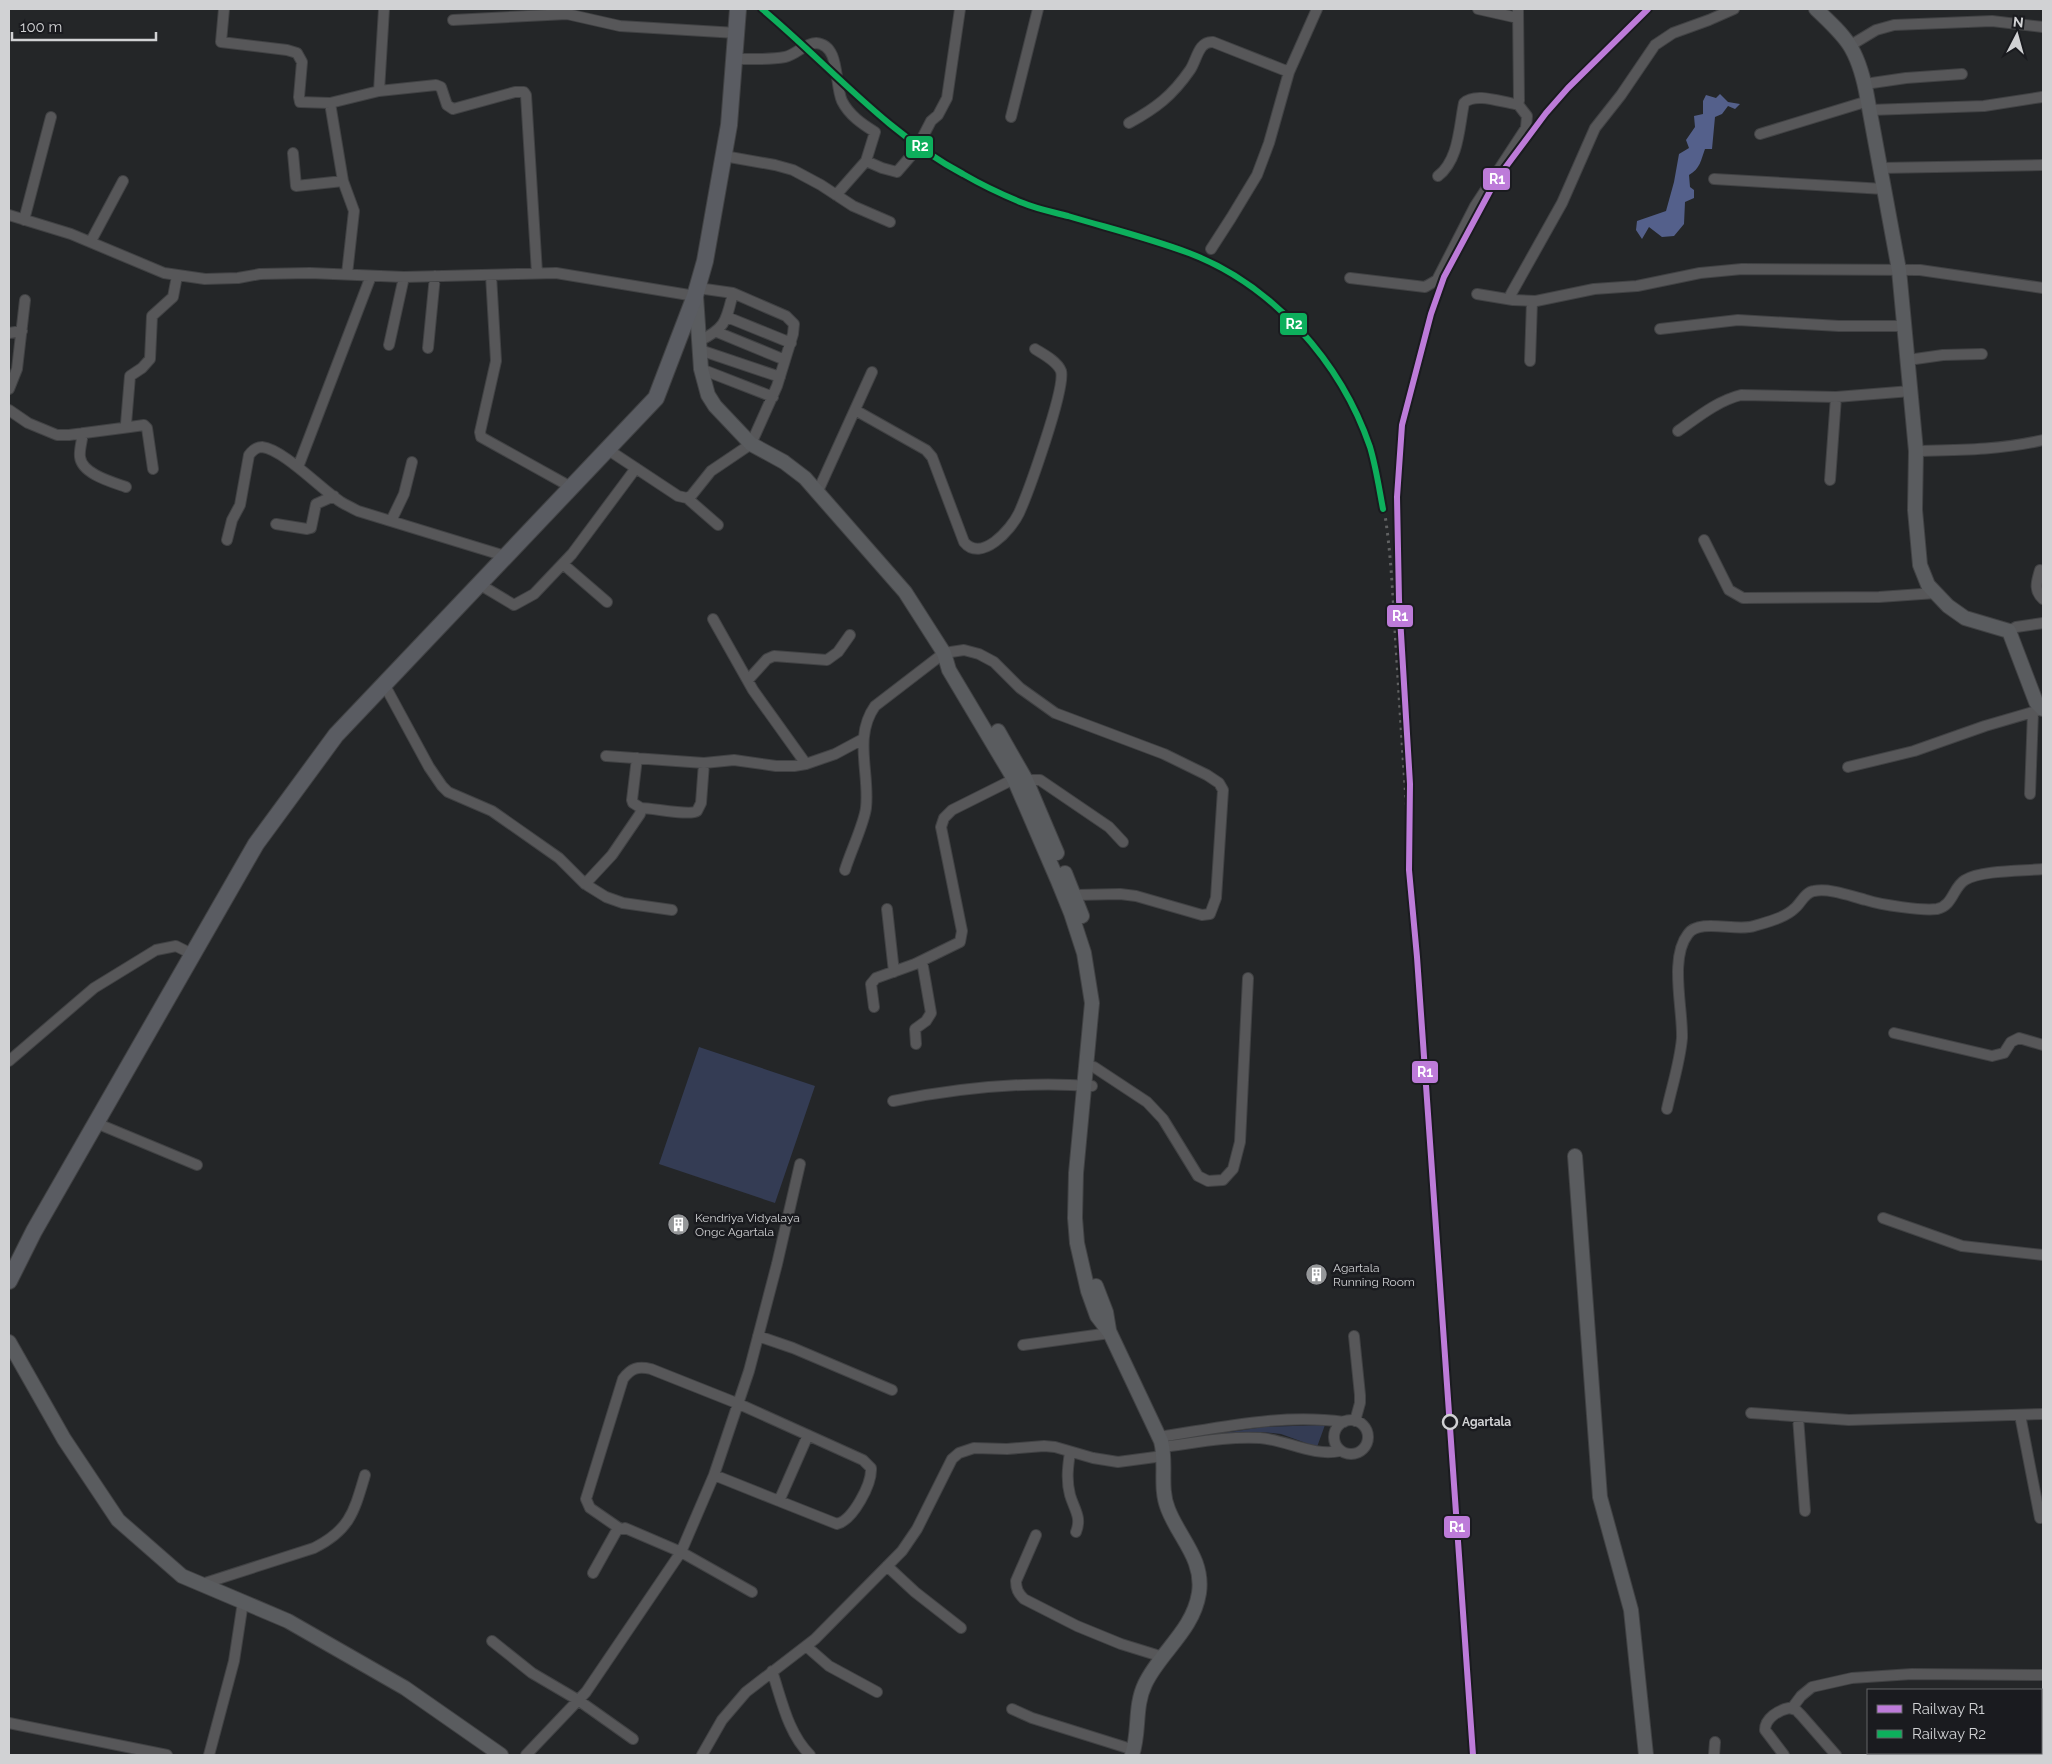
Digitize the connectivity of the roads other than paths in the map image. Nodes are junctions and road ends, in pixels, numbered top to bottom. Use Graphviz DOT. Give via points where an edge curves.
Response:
graph roads {
  1 [pos="224,9"];
  2 [pos="384,9"];
  3 [pos="738,9"];
  4 [pos="960,9"];
  5 [pos="1038,9"];
  6 [pos="1317,9"];
  7 [pos="1478,9"];
  8 [pos="1734,9"];
  9 [pos="1816,9"];
  10 [pos="1518,13"];
  11 [pos="453,20"];
  12 [pos="2043,27"];
  13 [pos="737,33"];
  14 [pos="1851,45"];
  15 [pos="735,59"];
  16 [pos="1289,72"];
  17 [pos="1962,74"];
  18 [pos="1865,84"];
  19 [pos="379,92"];
  20 [pos="2042,97"];
  21 [pos="330,103"];
  22 [pos="1517,103"];
  23 [pos="1869,105"];
  24 [pos="51,117"];
  25 [pos="1011,117"];
  26 [pos="1129,123"];
  27 [pos="1760,134"];
  28 [pos="293,153"];
  29 [pos="724,156"];
  30 [pos="866,161"];
  31 [pos="2043,165"];
  32 [pos="1880,168"];
  33 [pos="1438,176"];
  34 [pos="1714,179"];
  35 [pos="123,181"];
  36 [pos="343,181"];
  37 [pos="1884,189"];
  38 [pos="836,195"];
  39 [pos="9,215"];
  40 [pos="24,220"];
  41 [pos="890,222"];
  42 [pos="92,241"];
  43 [pos="1211,249"];
  44 [pos="1899,270"];
  45 [pos="537,273"];
  46 [pos="347,274"];
  47 [pos="491,275"];
  48 [pos="177,276"];
  49 [pos="371,276"];
  50 [pos="435,276"];
  51 [pos="404,277"];
  52 [pos="1350,278"];
  53 [pos="2043,288"];
  54 [pos="697,292"];
  55 [pos="733,293"];
  56 [pos="1478,294"];
  57 [pos="25,300"];
  58 [pos="1513,300"];
  59 [pos="1532,301"];
  60 [pos="727,317"];
  61 [pos="1903,326"];
  62 [pos="1660,329"];
  63 [pos="22,331"];
  64 [pos="717,332"];
  65 [pos="9,333"];
  66 [pos="790,343"];
  67 [pos="389,345"];
  68 [pos="699,345"];
  69 [pos="428,348"];
  70 [pos="1035,349"];
  71 [pos="1982,354"];
  72 [pos="786,360"];
  73 [pos="1908,360"];
  74 [pos="1530,361"];
  75 [pos="701,369"];
  76 [pos="872,372"];
  77 [pos="780,377"];
  78 [pos="9,389"];
  79 [pos="1911,391"];
  80 [pos="773,397"];
  81 [pos="1836,397"];
  82 [pos="9,410"];
  83 [pos="855,410"];
  84 [pos="130,427"];
  85 [pos="1678,431"];
  86 [pos="83,433"];
  87 [pos="2043,440"];
  88 [pos="751,444"];
  89 [pos="608,449"];
  90 [pos="1916,451"];
  91 [pos="412,462"];
  92 [pos="298,467"];
  93 [pos="636,468"];
  94 [pos="153,469"];
  95 [pos="1830,480"];
  96 [pos="126,487"];
  97 [pos="571,487"];
  98 [pos="818,491"];
  99 [pos="334,496"];
  100 [pos="687,498"];
  101 [pos="391,521"];
  102 [pos="276,524"];
  103 [pos="718,525"];
  104 [pos="226,540"];
  105 [pos="1704,540"];
  106 [pos="505,556"];
  107 [pos="563,564"];
  108 [pos="2040,570"];
  109 [pos="479,584"];
  110 [pos="1936,593"];
  111 [pos="2043,599"];
  112 [pos="607,602"];
  113 [pos="713,619"];
  114 [pos="2043,623"];
  115 [pos="2009,631"];
  116 [pos="850,635"];
  117 [pos="944,652"];
  118 [pos="748,680"];
  119 [pos="384,684"];
  120 [pos="2040,710"];
  121 [pos="863,739"];
  122 [pos="606,756"];
  123 [pos="637,758"];
  124 [pos="704,763"];
  125 [pos="806,764"];
  126 [pos="1848,767"];
  127 [pos="1022,784"];
  128 [pos="2030,794"];
  129 [pos="641,808"];
  130 [pos="1123,842"];
  131 [pos="2043,869"];
  132 [pos="845,870"];
  133 [pos="585,884"];
  134 [pos="1075,895"];
  135 [pos="887,909"];
  136 [pos="672,910"];
  137 [pos="1076,911"];
  138 [pos="192,954"];
  139 [pos="922,961"];
  140 [pos="894,972"];
  141 [pos="1248,978"];
  142 [pos="874,1007"];
  143 [pos="1894,1033"];
  144 [pos="916,1044"];
  145 [pos="2043,1045"];
  146 [pos="9,1060"];
  147 [pos="1094,1067"];
  148 [pos="1088,1086"];
  149 [pos="894,1101"];
  150 [pos="1667,1109"];
  151 [pos="96,1123"];
  152 [pos="1575,1156"];
  153 [pos="800,1164"];
  154 [pos="197,1165"];
  155 [pos="1882,1218"];
  156 [pos="2043,1255"];
  157 [pos="9,1280"];
  158 [pos="1110,1333"];
  159 [pos="758,1336"];
  160 [pos="1354,1336"];
  161 [pos="9,1342"];
  162 [pos="1023,1345"];
  163 [pos="892,1390"];
  164 [pos="739,1404"];
  165 [pos="1751,1414"];
  166 [pos="2043,1414"];
  167 [pos="2020,1415"];
  168 [pos="1798,1417"];
  169 [pos="1355,1421"];
  170 [pos="1344,1422"];
  171 [pos="808,1435"];
  172 [pos="1162,1447"];
  173 [pos="1340,1451"];
  174 [pos="1070,1452"];
  175 [pos="714,1474"];
  176 [pos="366,1475"];
  177 [pos="779,1501"];
  178 [pos="1805,1511"];
  179 [pos="2040,1518"];
  180 [pos="619,1528"];
  181 [pos="1076,1532"];
  182 [pos="1036,1535"];
  183 [pos="681,1552"];
  184 [pos="887,1566"];
  185 [pos="593,1573"];
  186 [pos="202,1584"];
  187 [pos="752,1592"];
  188 [pos="243,1602"];
  189 [pos="961,1628"];
  190 [pos="492,1641"];
  191 [pos="806,1646"];
  192 [pos="1163,1657"];
  193 [pos="772,1671"];
  194 [pos="2043,1675"];
  195 [pos="877,1692"];
  196 [pos="578,1700"];
  197 [pos="1792,1708"];
  198 [pos="1012,1709"];
  199 [pos="9,1723"];
  200 [pos="633,1739"];
  201 [pos="1715,1742"];
  202 [pos="1133,1753"];
  203 [pos="167,1755"];
  204 [pos="209,1755"];
  205 [pos="501,1755"];
  206 [pos="526,1755"];
  207 [pos="702,1755"];
  208 [pos="810,1755"];
  209 [pos="1646,1755"];
  210 [pos="1714,1755"];
  211 [pos="1784,1755"];
  212 [pos="1836,1755"];
  1 -- 21 [label="street" via="221,42 297,53 302,62 300,102"];
  2 -- 19 [label="street"];
  3 -- 13 [label="main road"];
  4 -- 30 [label="street" via="949,92 942,109 930,121 916,150 897,172"];
  5 -- 25 [label="street"];
  6 -- 16 [label="street"];
  7 -- 10 [label="street"];
  8 -- 58 [label="street" via="1673,33 1655,45 1595,128 1562,203 1511,294"];
  9 -- 14 [label="street"];
  10 -- 22 [label="street"];
  11 -- 13 [label="street" via="567,14 620,26"];
  12 -- 14 [label="street" via="1992,21 1894,25 1876,30"];
  13 -- 15 [label="main road"];
  14 -- 18 [label="street"];
  15 -- 29 [label="main road"];
  15 -- 30 [label="street" via="788,57 810,43 826,47 833,55 843,103 852,115 875,132"];
  16 -- 26 [label="street" via="1208,42 1201,47 1192,67 1169,97"];
  16 -- 43 [label="street" via="1272,135 1257,174"];
  17 -- 18 [label="street"];
  18 -- 23 [label="street"];
  19 -- 21 [label="street"];
  19 -- 45 [label="street" via="439,86 447,105 456,109 515,92 524,93 527,97"];
  20 -- 23 [label="street" via="1984,106"];
  21 -- 36 [label="street"];
  22 -- 33 [label="street" via="1478,98 1466,100 1453,156 1446,170"];
  22 -- 52 [label="street" via="1527,116 1526,128 1475,206 1436,280 1425,287"];
  23 -- 27 [label="street"];
  23 -- 32 [label="street"];
  24 -- 40 [label="street"];
  28 -- 36 [label="street" via="296,186"];
  29 -- 38 [label="street" via="789,169"];
  29 -- 54 [label="main road"];
  30 -- 38 [label="street"];
  31 -- 32 [label="street"];
  32 -- 37 [label="street"];
  34 -- 37 [label="street"];
  35 -- 42 [label="street"];
  36 -- 46 [label="street" via="354,211"];
  37 -- 44 [label="street"];
  38 -- 41 [label="street"];
  39 -- 40 [label="street"];
  40 -- 42 [label="street"];
  42 -- 48 [label="street"];
  44 -- 53 [label="street" via="1932,271"];
  44 -- 59 [label="street" via="1709,271 1637,286 1594,288"];
  44 -- 61 [label="street"];
  45 -- 47 [label="street"];
  45 -- 54 [label="street" via="568,274"];
  46 -- 48 [label="street" via="258,274 238,278"];
  46 -- 49 [label="street"];
  47 -- 50 [label="street"];
  47 -- 97 [label="street" via="496,361 481,437"];
  48 -- 84 [label="street" via="173,297 152,316 150,359 130,376 126,419"];
  49 -- 51 [label="street"];
  49 -- 92 [label="street"];
  50 -- 51 [label="street"];
  50 -- 69 [label="street"];
  51 -- 67 [label="street"];
  54 -- 55 [label="street"];
  54 -- 68 [label="street"];
  54 -- 89 [label="main road" via="656,398"];
  55 -- 60 [label="street"];
  55 -- 66 [label="street" via="792,321 795,328"];
  56 -- 58 [label="street"];
  57 -- 63 [label="street"];
  58 -- 59 [label="street"];
  59 -- 74 [label="street"];
  60 -- 64 [label="street"];
  60 -- 66 [label="street"];
  61 -- 62 [label="street" via="1738,320"];
  61 -- 73 [label="street"];
  63 -- 65 [label="street"];
  63 -- 78 [label="street" via="17,370"];
  64 -- 68 [label="street"];
  64 -- 72 [label="street"];
  66 -- 72 [label="street"];
  68 -- 75 [label="street"];
  68 -- 77 [label="street"];
  70 -- 83 [label="street" via="1058,366 1062,375 1059,391 1018,515 990,546 978,550 964,542 932,457 926,450"];
  71 -- 73 [label="street"];
  72 -- 77 [label="street"];
  73 -- 79 [label="street"];
  75 -- 80 [label="street"];
  75 -- 88 [label="street" via="714,406"];
  76 -- 83 [label="street"];
  77 -- 80 [label="street"];
  79 -- 81 [label="street"];
  79 -- 90 [label="street"];
  80 -- 88 [label="street"];
  81 -- 85 [label="street" via="1741,395 1717,404"];
  81 -- 95 [label="street"];
  82 -- 86 [label="street" via="44,431 70,435"];
  83 -- 98 [label="street"];
  84 -- 86 [label="street"];
  84 -- 94 [label="street" via="140,424 147,428"];
  86 -- 96 [label="street" via="82,464 91,472"];
  87 -- 90 [label="street" via="1982,450"];
  88 -- 98 [label="street" via="794,468"];
  88 -- 100 [label="street" via="711,471"];
  89 -- 93 [label="street"];
  89 -- 97 [label="main road"];
  90 -- 110 [label="street" via="1915,510 1920,565"];
  91 -- 101 [label="street" via="404,494"];
  92 -- 99 [label="street"];
  92 -- 104 [label="street" via="266,448 252,451 240,505"];
  93 -- 100 [label="street" via="678,496"];
  93 -- 107 [label="street"];
  97 -- 106 [label="main road"];
  98 -- 117 [label="street" via="905,592"];
  99 -- 101 [label="street" via="358,511"];
  99 -- 102 [label="street" via="318,503 309,529"];
  100 -- 103 [label="street"];
  101 -- 106 [label="street"];
  105 -- 110 [label="street" via="1729,590 1743,598"];
  106 -- 109 [label="main road"];
  107 -- 109 [label="street" via="534,594 516,605"];
  107 -- 112 [label="street"];
  108 -- 111 [label="street" via="2036,588"];
  109 -- 119 [label="main road"];
  110 -- 115 [label="street" via="1965,618"];
  113 -- 118 [label="street"];
  114 -- 115 [label="street"];
  115 -- 120 [label="street"];
  116 -- 118 [label="street" via="838,652 827,660 774,656"];
  117 -- 121 [label="street" via="875,706 865,724"];
  117 -- 127 [label="street" via="950,670"];
  117 -- 134 [label="street" via="964,650 979,654 994,662 1020,688 1055,713 1164,754 1220,783 1223,802 1218,878 1210,914 1202,915 1136,896"];
  118 -- 125 [label="street"];
  119 -- 133 [label="street" via="442,786 456,796 492,811 559,858"];
  119 -- 138 [label="main road" via="336,735 256,844"];
  120 -- 126 [label="street" via="1914,751"];
  120 -- 128 [label="street"];
  121 -- 125 [label="street"];
  121 -- 132 [label="street" via="866,808"];
  122 -- 123 [label="street"];
  123 -- 124 [label="street"];
  123 -- 129 [label="street" via="632,800"];
  124 -- 125 [label="street" via="734,760 785,766"];
  124 -- 129 [label="street" via="698,812"];
  127 -- 130 [label="street" via="1040,780 1108,827"];
  127 -- 134 [label="street"];
  127 -- 137 [label="street"];
  127 -- 139 [label="street" via="952,810 944,818 941,827 962,937 956,946"];
  129 -- 133 [label="street" via="620,845"];
  131 -- 150 [label="street" via="1971,876 1960,883 1953,897 1940,909 1876,903 1845,894 1813,891 1794,910 1750,928 1695,928 1689,932 1679,955 1682,1039"];
  133 -- 136 [label="street" via="623,903"];
  134 -- 137 [label="street"];
  135 -- 140 [label="street"];
  137 -- 147 [label="street" via="1092,951 1099,989"];
  137 -- 148 [label="street" via="1091,990"];
  138 -- 146 [label="street" via="176,946 156,950 94,988"];
  138 -- 151 [label="main road"];
  139 -- 140 [label="street"];
  139 -- 144 [label="street" via="931,1013 915,1028"];
  140 -- 142 [label="street" via="876,978 871,984"];
  141 -- 147 [label="street" via="1240,1142 1233,1170 1223,1180 1208,1181 1198,1176 1163,1119 1147,1102"];
  143 -- 145 [label="street" via="1992,1056 2004,1054 2011,1042 2019,1038"];
  147 -- 148 [label="street"];
  148 -- 149 [label="street" via="961,1090"];
  148 -- 158 [label="street" via="1075,1188 1077,1243 1097,1316"];
  151 -- 154 [label="street"];
  151 -- 157 [label="main road"];
  152 -- 209 [label="street" via="1600,1497 1631,1610"];
  153 -- 159 [label="street"];
  155 -- 156 [label="street" via="1962,1246"];
  158 -- 162 [label="street"];
  158 -- 172 [label="street"];
  159 -- 163 [label="street"];
  159 -- 164 [label="street"];
  160 -- 169 [label="street" via="1360,1395"];
  161 -- 186 [label="street" via="64,1439 118,1520 182,1576"];
  164 -- 171 [label="street"];
  164 -- 175 [label="street"];
  164 -- 180 [label="street" via="651,1369 636,1368 628,1372 586,1499 590,1508"];
  165 -- 168 [label="street"];
  166 -- 167 [label="street"];
  167 -- 168 [label="street" via="1848,1420"];
  167 -- 179 [label="street"];
  168 -- 178 [label="street"];
  169 -- 170 [label="street"];
  169 -- 173 [label="street" via="1365,1427 1367,1443 1355,1454"];
  170 -- 172 [label="street" via="1276,1420"];
  170 -- 173 [label="street" via="1333,1435"];
  171 -- 177 [label="street"];
  171 -- 177 [label="street" via="868,1463 870,1482 842,1523 837,1524"];
  172 -- 173 [label="street" via="1258,1438 1326,1453"];
  172 -- 174 [label="street" via="1118,1462"];
  172 -- 192 [label="street" via="1168,1508 1194,1556 1200,1581 1190,1618 1178,1640"];
  174 -- 181 [label="street" via="1070,1494 1079,1517"];
  174 -- 184 [label="street" via="1044,1446 974,1448 959,1452 952,1459 917,1529"];
  175 -- 177 [label="street"];
  175 -- 183 [label="street"];
  176 -- 186 [label="street" via="356,1507 340,1533 328,1541"];
  180 -- 183 [label="street"];
  180 -- 185 [label="street"];
  182 -- 192 [label="street" via="1016,1581 1018,1594 1077,1626"];
  183 -- 187 [label="street"];
  183 -- 196 [label="street"];
  184 -- 189 [label="street"];
  184 -- 191 [label="street"];
  186 -- 188 [label="street"];
  188 -- 204 [label="street" via="234,1661"];
  188 -- 205 [label="street" via="288,1621 405,1688"];
  190 -- 196 [label="street" via="532,1673"];
  191 -- 193 [label="street"];
  191 -- 195 [label="street" via="829,1666"];
  192 -- 202 [label="street" via="1141,1694"];
  193 -- 207 [label="street" via="746,1692 722,1720"];
  193 -- 208 [label="street" via="792,1731"];
  194 -- 197 [label="street" via="1912,1674 1852,1678 1812,1687"];
  196 -- 200 [label="street"];
  196 -- 206 [label="street"];
  197 -- 211 [label="street" via="1784,1709 1765,1725 1765,1730"];
  197 -- 212 [label="street" via="1802,1715"];
  198 -- 202 [label="street"];
  199 -- 203 [label="street"];
  201 -- 210 [label="street"];
}
